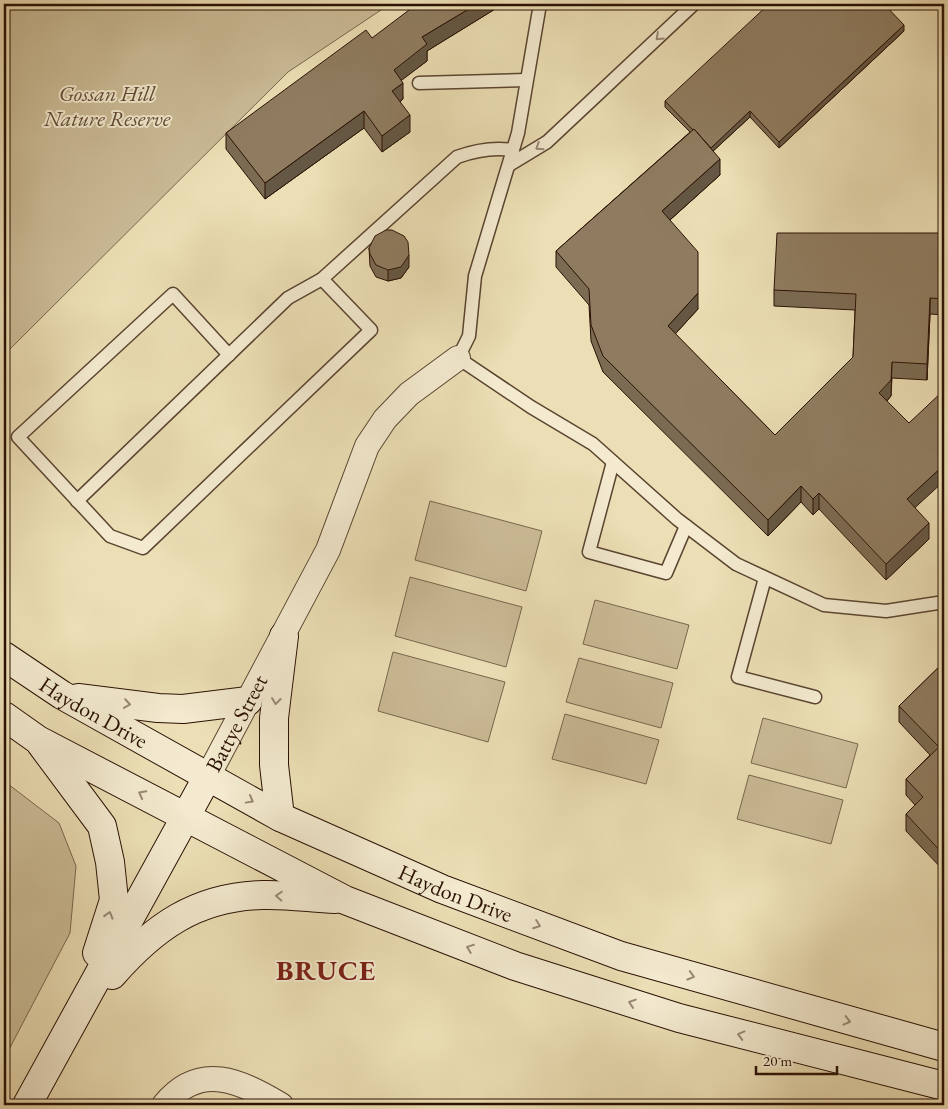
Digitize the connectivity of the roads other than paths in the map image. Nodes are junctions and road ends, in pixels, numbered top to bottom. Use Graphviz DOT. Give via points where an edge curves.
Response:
graph roads {
  1 [pos="540,4"];
  2 [pos="694,4"];
  3 [pos="526,80"];
  4 [pos="418,83"];
  5 [pos="513,150"];
  6 [pos="509,166"];
  7 [pos="322,279"];
  8 [pos="229,355"];
  9 [pos="458,358"];
  10 [pos="613,462"];
  11 [pos="78,501"];
  12 [pos="686,526"];
  13 [pos="765,578"];
  14 [pos="944,602"];
  15 [pos="284,636"];
  16 [pos="4,656"];
  17 [pos="62,695"];
  18 [pos="815,697"];
  19 [pos="248,701"];
  20 [pos="4,716"];
  21 [pos="38,740"];
  22 [pos="208,776"];
  23 [pos="185,817"];
  24 [pos="280,817"];
  25 [pos="345,900"];
  26 [pos="79,1011"];
  27 [pos="944,1047"];
  28 [pos="944,1086"];
  29 [pos="27,1105"];
  30 [pos="164,1105"];
  31 [pos="281,1105"];
  1 -- 3 [label="lane"];
  2 -- 6 [label="lane, one-way" via="547,142"];
  3 -- 4 [label="lane"];
  3 -- 5 [label="lane"];
  5 -- 6 [label="lane"];
  5 -- 7 [label="lane" via="477,150 457,157"];
  6 -- 9 [label="lane" via="475,276 470,336"];
  7 -- 8 [label="lane" via="288,298"];
  7 -- 11 [label="lane" via="371,330 143,548 110,536"];
  8 -- 11 [label="lane"];
  8 -- 11 [label="lane" via="173,294 18,437"];
  9 -- 10 [label="lane" via="593,444"];
  9 -- 15 [label="street, Battye Street" via="409,394 366,446 328,550"];
  10 -- 12 [label="lane"];
  10 -- 12 [label="lane" via="589,552 666,573"];
  12 -- 13 [label="lane" via="736,564"];
  13 -- 14 [label="lane" via="824,605 886,611"];
  13 -- 18 [label="lane" via="738,676"];
  15 -- 19 [label="street, Battye Street"];
  15 -- 24 [label="main road, one-way" via="274,718 274,765"];
  16 -- 17 [label="main road, Haydon Drive"];
  17 -- 19 [label="main road, one-way" via="183,709"];
  17 -- 22 [label="main road, Haydon Drive"];
  19 -- 22 [label="street, Battye Street"];
  20 -- 21 [label="main road, Haydon Drive"];
  23 -- 21 [label="main road, Haydon Drive, one-way"];
  26 -- 21 [label="main road, one-way" via="114,900 110,862 102,826"];
  22 -- 23 [label="main road, Battye Street"];
  22 -- 24 [label="main road, Haydon Drive, one-way"];
  23 -- 25 [label="main road, Haydon Drive"];
  23 -- 26 [label="main road, Battye Street"];
  24 -- 27 [label="main road, Haydon Drive, one-way" via="442,890 621,956"];
  25 -- 26 [label="main road, one-way" via="264,895 230,898 176,917 134,949"];
  28 -- 25 [label="main road, Haydon Drive, one-way" via="679,1018 515,966"];
  26 -- 29 [label="main road, Battye Street"];
  30 -- 31 [label="street" via="176,1091 218,1078 257,1091"];
}
